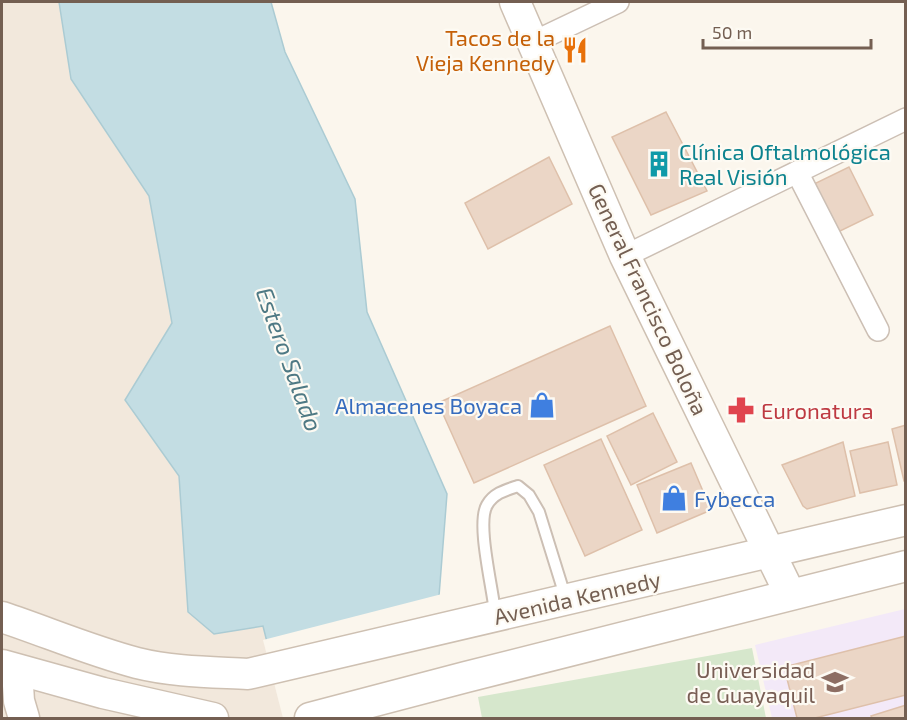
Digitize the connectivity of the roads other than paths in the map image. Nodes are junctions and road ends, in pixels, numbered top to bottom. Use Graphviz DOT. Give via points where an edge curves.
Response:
graph roads {
  1 [pos="515,2"];
  2 [pos="618,2"];
  3 [pos="534,42"];
  4 [pos="906,119"];
  5 [pos="797,172"];
  6 [pos="626,256"];
  7 [pos="878,330"];
  8 [pos="906,520"];
  9 [pos="770,552"];
  10 [pos="906,566"];
  11 [pos="790,594"];
  12 [pos="567,600"];
  13 [pos="495,616"];
  14 [pos="3,617"];
  15 [pos="9,667"];
  16 [pos="20,713"];
  17 [pos="213,718"];
  18 [pos="310,718"];
  1 -- 3 [label="main road, General Francisco Boloña"];
  2 -- 3 [label="street"];
  3 -- 6 [label="main road, General Francisco Boloña"];
  4 -- 5 [label="street"];
  5 -- 6 [label="street"];
  5 -- 7 [label="street"];
  6 -- 9 [label="main road, General Francisco Boloña"];
  8 -- 9 [label="main road, Avenida Kennedy"];
  9 -- 11 [label="main road, General Francisco Boloña"];
  9 -- 12 [label="main road, Avenida Kennedy"];
  10 -- 11 [label="main road"];
  11 -- 18 [label="main road"];
  12 -- 13 [label="main road, Avenida Kennedy"];
  12 -- 13 [label="lane" via="539,512 518,486 499,492 486,506 483,530"];
  13 -- 14 [label="main road, Avenida Kennedy" via="248,674 187,671 139,663 71,644"];
  15 -- 16 [label="main road"];
  15 -- 17 [label="main road"];
}
